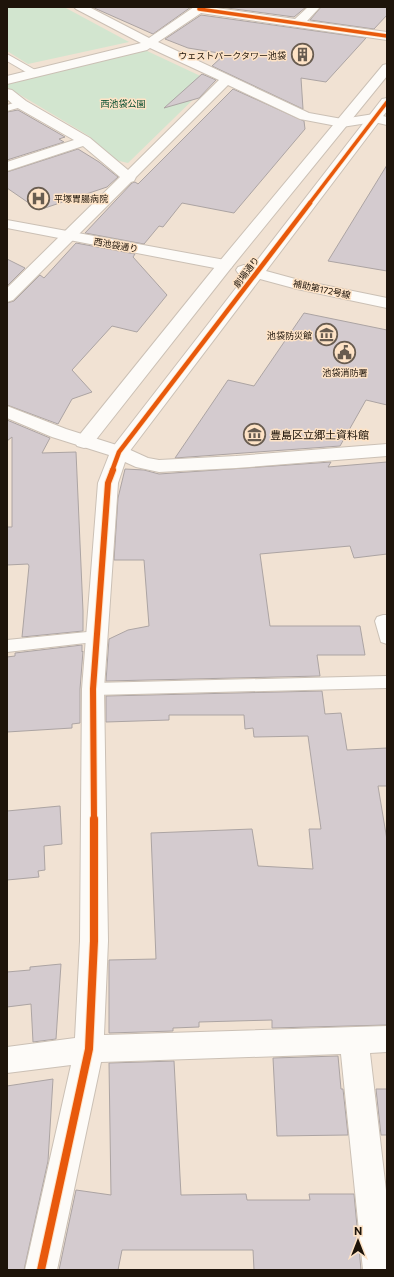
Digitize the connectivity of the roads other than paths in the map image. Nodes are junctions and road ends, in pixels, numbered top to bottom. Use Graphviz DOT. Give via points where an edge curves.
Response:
graph roads {
  1 [pos="80,7"];
  2 [pos="314,7"];
  3 [pos="201,8"];
  4 [pos="298,23"];
  5 [pos="387,36"];
  6 [pos="150,43"];
  7 [pos="7,57"];
  8 [pos="387,68"];
  9 [pos="34,73"];
  10 [pos="7,80"];
  11 [pos="226,80"];
  12 [pos="7,92"];
  13 [pos="387,102"];
  14 [pos="22,104"];
  15 [pos="7,108"];
  16 [pos="381,120"];
  17 [pos="342,123"];
  18 [pos="85,141"];
  19 [pos="7,167"];
  20 [pos="128,178"];
  21 [pos="7,224"];
  22 [pos="69,236"];
  23 [pos="225,265"];
  24 [pos="257,273"];
  25 [pos="7,298"];
  26 [pos="387,304"];
  27 [pos="7,411"];
  28 [pos="84,442"];
  29 [pos="387,450"];
  30 [pos="119,452"];
  31 [pos="387,620"];
  32 [pos="97,637"];
  33 [pos="387,638"];
  34 [pos="7,646"];
  35 [pos="387,682"];
  36 [pos="93,689"];
  37 [pos="387,1039"];
  38 [pos="354,1040"];
  39 [pos="89,1049"];
  40 [pos="7,1060"];
  41 [pos="41,1270"];
  42 [pos="379,1270"];
  1 -- 6 [label="street"];
  2 -- 4 [label="street"];
  3 -- 4 [label="street"];
  3 -- 6 [label="street"];
  4 -- 5 [label="street"];
  6 -- 9 [label="street" via="143,47"];
  6 -- 11 [label="street"];
  7 -- 9 [label="lane"];
  8 -- 17 [label="street, 劇場通り"];
  9 -- 10 [label="street"];
  11 -- 17 [label="street" via="305,116"];
  11 -- 20 [label="street"];
  12 -- 14 [label="street"];
  13 -- 16 [label="street, 劇場通り"];
  14 -- 15 [label="lane"];
  14 -- 18 [label="street"];
  16 -- 17 [label="street"];
  16 -- 24 [label="street, 劇場通り"];
  17 -- 23 [label="street, 劇場通り"];
  18 -- 19 [label="street"];
  18 -- 20 [label="street"];
  20 -- 22 [label="street"];
  21 -- 22 [label="street, 西池袋通り"];
  22 -- 23 [label="street, 西池袋通り"];
  22 -- 25 [label="street"];
  23 -- 24 [label="street, 西池袋通り"];
  23 -- 28 [label="street, 劇場通り"];
  24 -- 26 [label="street, 補助第172号線"];
  24 -- 30 [label="street, 劇場通り"];
  27 -- 28 [label="street"];
  28 -- 30 [label="street"];
  29 -- 30 [label="street" via="159,466 143,463"];
  30 -- 32 [label="street, 劇場通り" via="108,483"];
  31 -- 33 [label="lane" via="383,621"];
  32 -- 34 [label="lane"];
  32 -- 36 [label="street, 劇場通り"];
  35 -- 36 [label="lane"];
  36 -- 39 [label="street, 劇場通り" via="94,941"];
  37 -- 38 [label="street"];
  38 -- 39 [label="street"];
  38 -- 42 [label="street"];
  39 -- 40 [label="street"];
  39 -- 41 [label="street, 劇場通り"];
}
